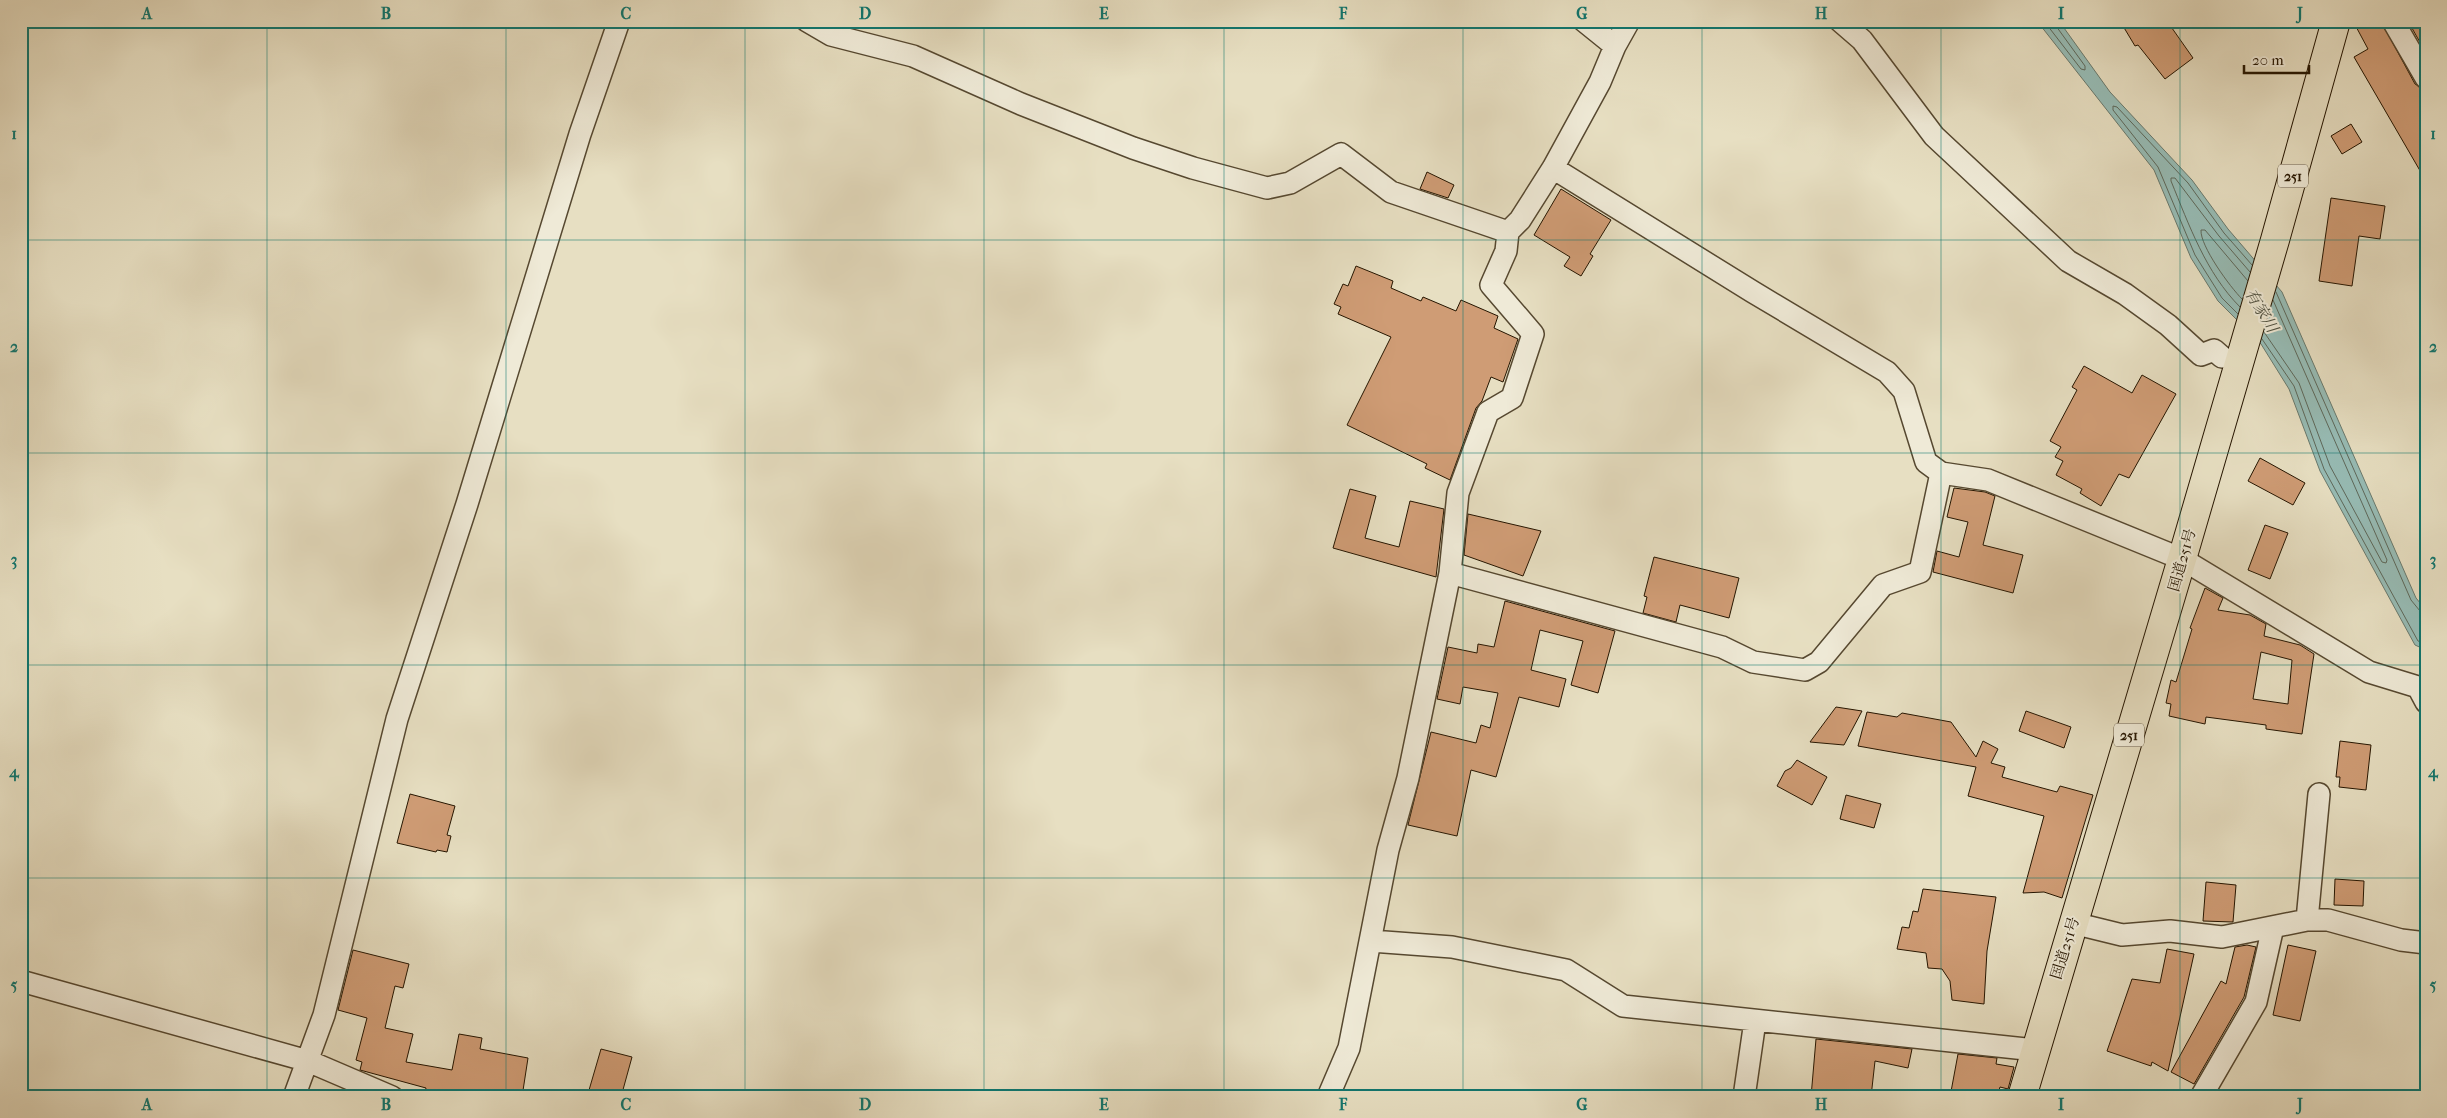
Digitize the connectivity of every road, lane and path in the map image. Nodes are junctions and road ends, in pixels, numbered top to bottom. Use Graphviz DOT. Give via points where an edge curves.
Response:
graph roads {
  1 [pos="619,21"];
  2 [pos="807,21"];
  3 [pos="1584,21"];
  4 [pos="1630,21"];
  5 [pos="1840,21"];
  6 [pos="2336,21"];
  7 [pos="2393,21"];
  8 [pos="1615,46"];
  9 [pos="2426,78"];
  10 [pos="1553,168"];
  11 [pos="1508,232"];
  12 [pos="2229,365"];
  13 [pos="1941,473"];
  14 [pos="2182,559"];
  15 [pos="1450,573"];
  16 [pos="2426,702"];
  17 [pos="2318,794"];
  18 [pos="2307,920"];
  19 [pos="2073,923"];
  20 [pos="2272,927"];
  21 [pos="1371,941"];
  22 [pos="2426,943"];
  23 [pos="21,981"];
  24 [pos="1755,1021"];
  25 [pos="2035,1050"];
  26 [pos="308,1061"];
  27 [pos="294,1097"];
  28 [pos="392,1097"];
  29 [pos="1328,1097"];
  30 [pos="1744,1097"];
  31 [pos="2022,1097"];
  32 [pos="2201,1097"];
  1 -- 26 [label="street" via="580,134 467,504 397,719 324,1015"];
  2 -- 11 [label="street" via="830,35 914,56 1029,107 1193,168 1267,188 1290,183 1341,154 1391,192"];
  3 -- 8 [label="street"];
  4 -- 8 [label="street"];
  5 -- 12 [label="street" via="1862,40 1934,136 2068,261 2125,294 2168,325 2201,355 2214,350"];
  6 -- 12 [label="highway, 国道251号 / 251" via="2275,240"];
  7 -- 9 [label="street"];
  8 -- 10 [label="street" via="1600,82"];
  10 -- 11 [label="street" via="1520,220"];
  10 -- 13 [label="street" via="1888,372 1904,392 1926,462"];
  11 -- 15 [label="street" via="1506,251 1490,285 1533,334 1512,398 1488,412 1458,493"];
  12 -- 14 [label="highway, 国道251号 / 251"];
  13 -- 14 [label="street" via="1988,480"];
  13 -- 15 [label="street" via="1920,572 1883,585 1819,662 1804,670 1753,662 1722,647"];
  14 -- 16 [label="street" via="2369,672 2418,687"];
  14 -- 19 [label="highway, 国道251号 / 251"];
  15 -- 21 [label="street"];
  17 -- 18 [label="street"];
  18 -- 20 [label="street"];
  18 -- 22 [label="street" via="2328,920 2401,940"];
  19 -- 20 [label="street" via="2122,935 2170,931 2222,936"];
  19 -- 25 [label="highway, 国道251号 / 251"];
  20 -- 32 [label="street" via="2256,1002"];
  21 -- 24 [label="street" via="1452,947 1537,963 1566,970 1623,1006"];
  21 -- 29 [label="street" via="1350,1048"];
  23 -- 26 [label="street"];
  24 -- 25 [label="street"];
  24 -- 30 [label="street"];
  25 -- 31 [label="highway, 国道251号 / 251"];
  26 -- 27 [label="street"];
  26 -- 28 [label="street"];
}
